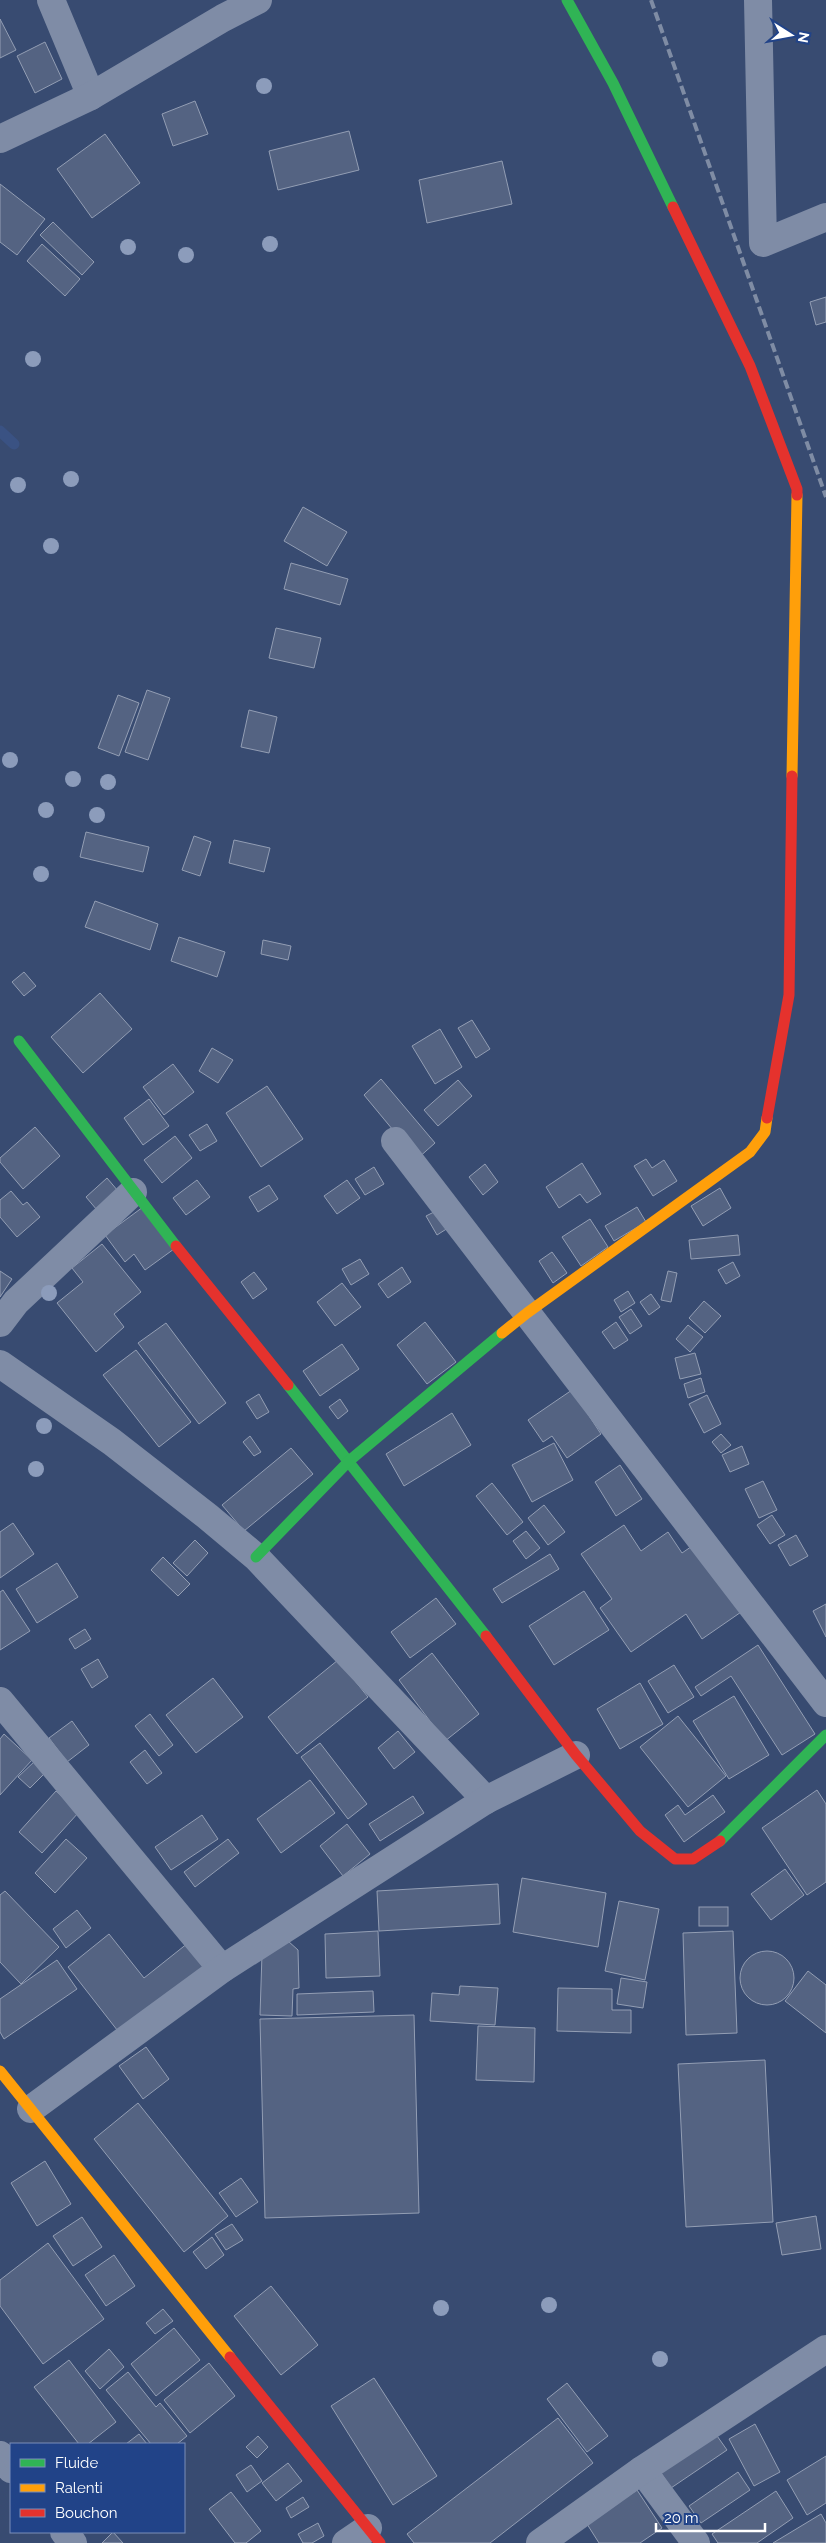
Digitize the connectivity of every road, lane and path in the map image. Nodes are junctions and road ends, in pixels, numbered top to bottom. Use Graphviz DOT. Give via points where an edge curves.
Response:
graph roads {
  1 [pos="51,0"];
  2 [pos="258,0"];
  3 [pos="566,0"];
  4 [pos="758,0"];
  5 [pos="91,96"];
  6 [pos="0,139"];
  7 [pos="826,216"];
  8 [pos="19,1041"];
  9 [pos="395,1141"];
  10 [pos="133,1192"];
  11 [pos="527,1313"];
  12 [pos="0,1323"];
  13 [pos="0,1364"];
  14 [pos="349,1461"];
  15 [pos="256,1557"];
  16 [pos="0,1701"];
  17 [pos="826,1703"];
  18 [pos="826,1735"];
  19 [pos="576,1755"];
  20 [pos="486,1800"];
  21 [pos="222,1969"];
  22 [pos="0,2071"];
  23 [pos="31,2109"];
  24 [pos="826,2349"];
  25 [pos="0,2455"];
  26 [pos="10,2468"];
  27 [pos="642,2470"];
  28 [pos="65,2533"];
  29 [pos="374,2535"];
  30 [pos="73,2543"];
  31 [pos="346,2543"];
  32 [pos="540,2543"];
  33 [pos="696,2543"];
  1 -- 5 [label="street"];
  2 -- 5 [label="street"];
  3 -- 11 [label="street" via="613,83 750,366 797,489 789,995 765,1132 750,1152"];
  4 -- 7 [label="street" via="763,243"];
  5 -- 6 [label="street"];
  8 -- 10 [label="street"];
  9 -- 11 [label="street"];
  10 -- 12 [label="street" via="16,1302"];
  10 -- 14 [label="street"];
  11 -- 14 [label="street"];
  11 -- 17 [label="street"];
  13 -- 15 [label="street" via="112,1442"];
  14 -- 15 [label="street"];
  14 -- 19 [label="street"];
  15 -- 20 [label="street"];
  16 -- 21 [label="street"];
  18 -- 19 [label="street" via="716,1845 693,1860 676,1859 640,1831"];
  19 -- 20 [label="street"];
  20 -- 21 [label="street"];
  21 -- 23 [label="street"];
  22 -- 23 [label="street"];
  23 -- 29 [label="street"];
  24 -- 27 [label="street"];
  25 -- 26 [label="street"];
  27 -- 32 [label="street"];
  27 -- 33 [label="street"];
  28 -- 30 [label="street"];
  29 -- 31 [label="street"];
}
